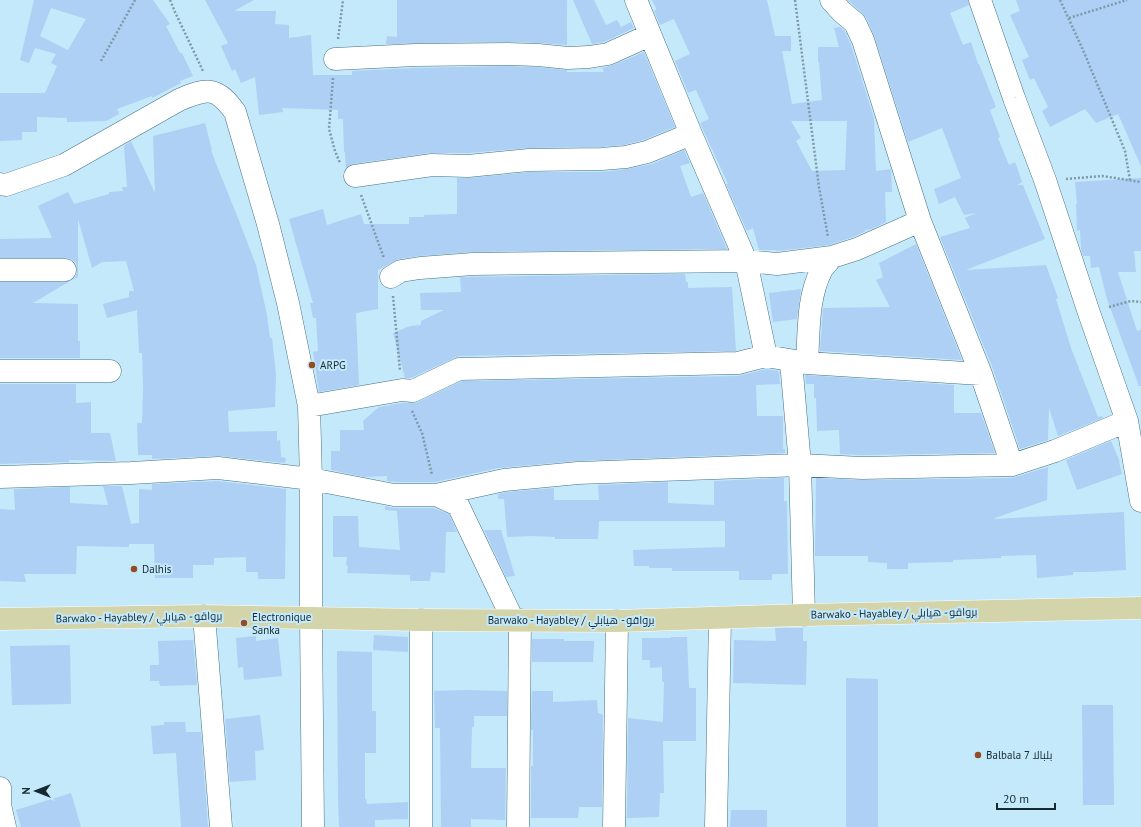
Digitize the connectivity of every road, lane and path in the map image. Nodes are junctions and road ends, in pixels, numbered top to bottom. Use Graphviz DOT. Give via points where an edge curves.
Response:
graph roads {
  1 [pos="135,0"];
  2 [pos="170,0"];
  3 [pos="344,0"];
  4 [pos="636,0"];
  5 [pos="795,0"];
  6 [pos="831,0"];
  7 [pos="980,0"];
  8 [pos="1060,0"];
  9 [pos="1127,0"];
  10 [pos="1069,18"];
  11 [pos="650,35"];
  12 [pos="334,59"];
  13 [pos="101,60"];
  14 [pos="213,91"];
  15 [pos="691,134"];
  16 [pos="355,176"];
  17 [pos="1045,180"];
  18 [pos="1130,180"];
  19 [pos="1141,182"];
  20 [pos="0,184"];
  21 [pos="920,221"];
  22 [pos="832,257"];
  23 [pos="746,261"];
  24 [pos="0,270"];
  25 [pos="65,270"];
  26 [pos="391,277"];
  27 [pos="1141,302"];
  28 [pos="1089,312"];
  29 [pos="766,356"];
  30 [pos="799,362"];
  31 [pos="0,371"];
  32 [pos="110,371"];
  33 [pos="981,374"];
  34 [pos="309,406"];
  35 [pos="1127,421"];
  36 [pos="800,465"];
  37 [pos="1012,465"];
  38 [pos="0,477"];
  39 [pos="311,479"];
  40 [pos="436,495"];
  41 [pos="1141,501"];
  42 [pos="1141,608"];
  43 [pos="804,615"];
  44 [pos="204,616"];
  45 [pos="311,618"];
  46 [pos="720,618"];
  47 [pos="0,619"];
  48 [pos="421,620"];
  49 [pos="516,620"];
  50 [pos="617,621"];
  51 [pos="0,788"];
  52 [pos="5,827"];
  53 [pos="222,827"];
  54 [pos="313,827"];
  55 [pos="421,827"];
  56 [pos="518,827"];
  57 [pos="614,827"];
  58 [pos="716,827"];
  1 -- 13 [label="path"];
  2 -- 14 [label="path"];
  3 -- 12 [label="path"];
  4 -- 11 [label="street"];
  5 -- 22 [label="path" via="819,187"];
  6 -- 21 [label="street" via="855,22 863,40"];
  7 -- 17 [label="street"];
  8 -- 10 [label="path"];
  9 -- 10 [label="path"];
  10 -- 18 [label="path" via="1125,151"];
  11 -- 12 [label="street" via="608,54 589,57 499,54"];
  11 -- 15 [label="street"];
  12 -- 16 [label="path" via="329,129 344,172"];
  14 -- 20 [label="street" via="196,93 179,100 64,166 6,185"];
  14 -- 34 [label="street" via="226,100 235,112 288,303"];
  15 -- 16 [label="street" via="647,152 626,157 529,160 468,166 432,165"];
  15 -- 23 [label="street"];
  16 -- 26 [label="path"];
  17 -- 18 [label="path" via="1102,176"];
  17 -- 28 [label="street"];
  18 -- 19 [label="path"];
  21 -- 22 [label="street" via="857,249"];
  21 -- 33 [label="street"];
  22 -- 23 [label="street" via="777,264"];
  22 -- 30 [label="street" via="823,268 815,287"];
  23 -- 26 [label="street" via="474,264 420,268 401,271"];
  23 -- 29 [label="street"];
  24 -- 25 [label="street"];
  27 -- 28 [label="path" via="1131,301"];
  28 -- 35 [label="street"];
  29 -- 30 [label="street"];
  29 -- 34 [label="street" via="738,363 459,369 413,391 402,390"];
  30 -- 33 [label="street"];
  30 -- 36 [label="street"];
  31 -- 32 [label="street"];
  33 -- 37 [label="street"];
  34 -- 39 [label="street"];
  35 -- 37 [label="street" via="1055,451"];
  35 -- 41 [label="street"];
  36 -- 37 [label="street" via="862,468"];
  36 -- 40 [label="street" via="578,473 504,480"];
  36 -- 43 [label="street"];
  38 -- 39 [label="street" via="218,468"];
  39 -- 40 [label="street" via="394,495"];
  39 -- 45 [label="street"];
  40 -- 49 [label="street" via="458,505"];
  42 -- 43 [label="main road, Barwako - Hayabley / برواقو - هيابلي"];
  43 -- 46 [label="main road, Barwako - Hayabley / برواقو - هيابلي"];
  44 -- 45 [label="main road, Barwako - Hayabley / برواقو - هيابلي"];
  44 -- 47 [label="main road, Barwako - Hayabley / برواقو - هيابلي"];
  44 -- 53 [label="street"];
  45 -- 48 [label="main road, Barwako - Hayabley / برواقو - هيابلي"];
  45 -- 54 [label="street"];
  46 -- 50 [label="main road, Barwako - Hayabley / برواقو - هيابلي"];
  46 -- 58 [label="street"];
  48 -- 49 [label="main road, Barwako - Hayabley / برواقو - هيابلي"];
  48 -- 55 [label="street"];
  49 -- 50 [label="main road, Barwako - Hayabley / برواقو - هيابلي"];
  49 -- 56 [label="street"];
  50 -- 57 [label="street"];
  51 -- 52 [label="street" via="0,805"];
}
